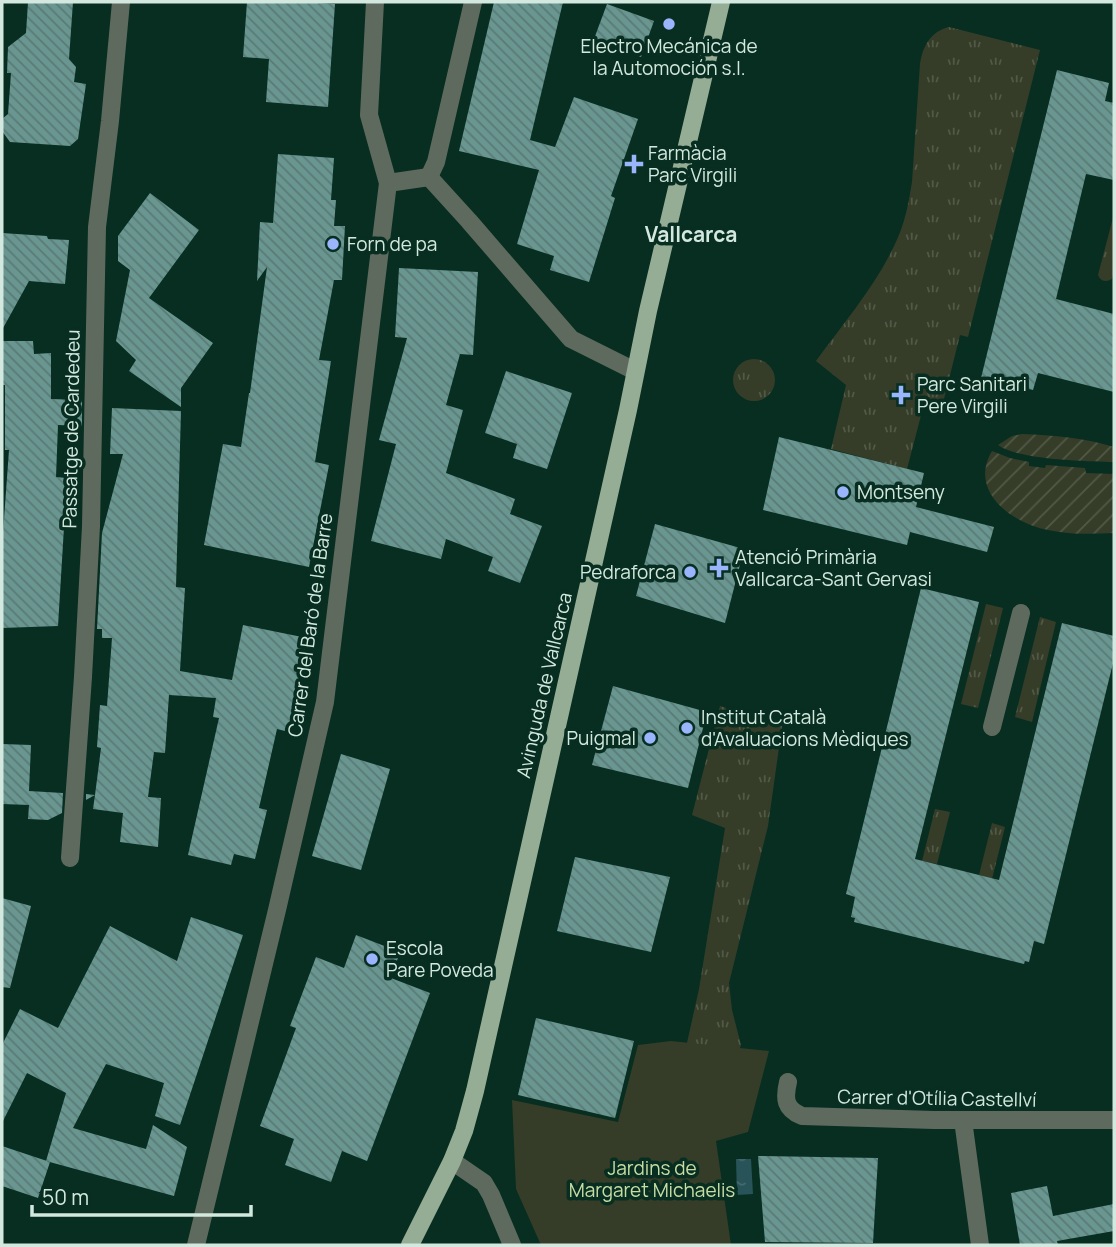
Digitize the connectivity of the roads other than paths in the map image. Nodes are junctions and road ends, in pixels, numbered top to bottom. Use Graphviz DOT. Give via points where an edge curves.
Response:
graph roads {
  1 [pos="121,2"];
  2 [pos="375,2"];
  3 [pos="473,2"];
  4 [pos="721,2"];
  5 [pos="429,177"];
  6 [pos="388,183"];
  7 [pos="635,371"];
  8 [pos="1021,613"];
  9 [pos="992,727"];
  10 [pos="70,858"];
  11 [pos="788,1082"];
  12 [pos="963,1120"];
  13 [pos="1114,1120"];
  14 [pos="452,1161"];
  15 [pos="196,1245"];
  16 [pos="410,1245"];
  17 [pos="512,1245"];
  18 [pos="980,1245"];
  1 -- 10 [label="street, Passatge de Cardedeu" via="97,227 91,526"];
  2 -- 6 [label="street, Carrer del Baró de la Barre" via="369,115"];
  3 -- 5 [label="street"];
  4 -- 7 [label="main road, Avinguda de Vallcarca"];
  5 -- 6 [label="street"];
  5 -- 7 [label="street" via="571,339"];
  6 -- 15 [label="street, Carrer del Baró de la Barre" via="325,702"];
  7 -- 14 [label="main road, Avinguda de Vallcarca" via="475,1091"];
  8 -- 9 [label="street"];
  11 -- 12 [label="street, Carrer d'Otília Castellví" via="786,1101 802,1116"];
  12 -- 13 [label="street, Carrer d'Otília Castellví"];
  12 -- 18 [label="street"];
  14 -- 16 [label="main road, Avinguda de Vallcarca"];
  14 -- 17 [label="street" via="484,1183"];
}
